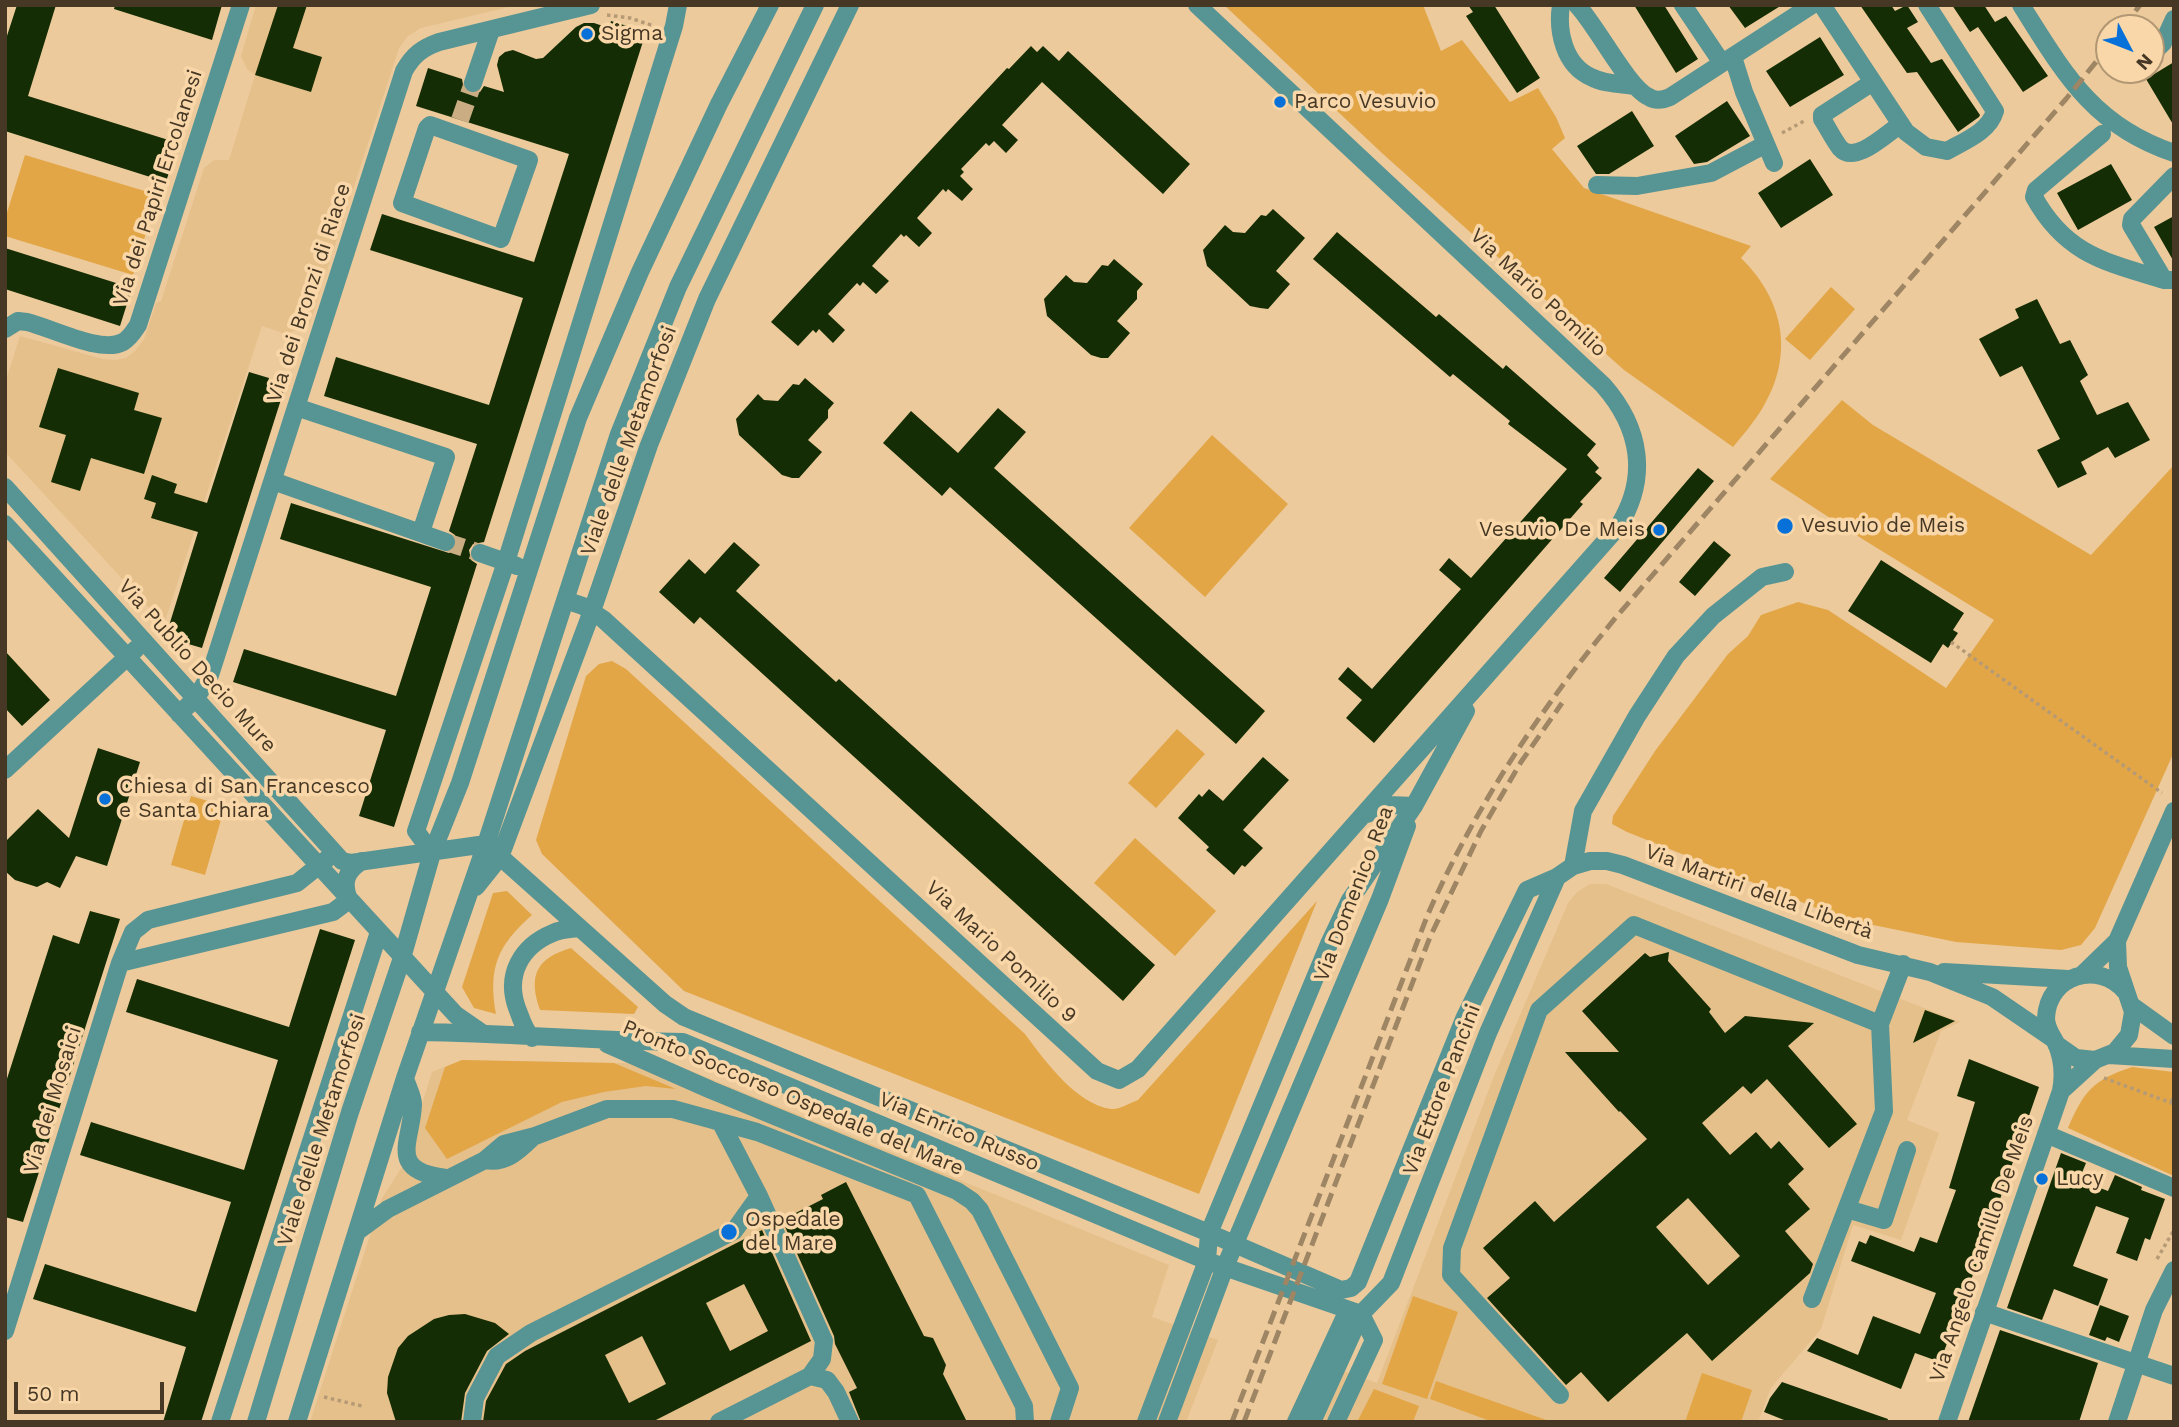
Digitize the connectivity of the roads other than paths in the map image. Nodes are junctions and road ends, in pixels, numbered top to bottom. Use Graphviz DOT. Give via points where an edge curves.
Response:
graph roads {
  1 [pos="242,5"];
  2 [pos="591,5"];
  3 [pos="678,5"];
  4 [pos="770,5"];
  5 [pos="815,5"];
  6 [pos="850,5"];
  7 [pos="1197,5"];
  8 [pos="1561,5"];
  9 [pos="1577,5"];
  10 [pos="1684,5"];
  11 [pos="1812,5"];
  12 [pos="1822,5"];
  13 [pos="1927,5"];
  14 [pos="2021,5"];
  15 [pos="491,30"];
  16 [pos="1728,60"];
  17 [pos="1873,82"];
  18 [pos="473,83"];
  19 [pos="1635,86"];
  20 [pos="1901,124"];
  21 [pos="458,127"];
  22 [pos="2102,134"];
  23 [pos="1766,144"];
  24 [pos="2174,153"];
  25 [pos="1774,163"];
  26 [pos="2174,176"];
  27 [pos="1597,185"];
  28 [pos="2169,280"];
  29 [pos="5,329"];
  30 [pos="296,407"];
  31 [pos="273,481"];
  32 [pos="5,487"];
  33 [pos="5,524"];
  34 [pos="421,532"];
  35 [pos="446,541"];
  36 [pos="480,553"];
  37 [pos="506,562"];
  38 [pos="527,569"];
  39 [pos="1785,572"];
  40 [pos="565,600"];
  41 [pos="592,611"];
  42 [pos="145,642"];
  43 [pos="128,657"];
  44 [pos="1500,662"];
  45 [pos="195,698"];
  46 [pos="179,714"];
  47 [pos="5,770"];
  48 [pos="1414,806"];
  49 [pos="2174,811"];
  50 [pos="1360,818"];
  51 [pos="486,844"];
  52 [pos="334,852"];
  53 [pos="432,853"];
  54 [pos="500,857"];
  55 [pos="362,861"];
  56 [pos="318,866"];
  57 [pos="1573,866"];
  58 [pos="1557,877"];
  59 [pos="467,898"];
  60 [pos="348,900"];
  61 [pos="580,928"];
  62 [pos="379,932"];
  63 [pos="2117,941"];
  64 [pos="402,958"];
  65 [pos="120,964"];
  66 [pos="1903,964"];
  67 [pos="1930,972"];
  68 [pos="2075,977"];
  69 [pos="435,991"];
  70 [pos="2128,998"];
  71 [pos="1880,1024"];
  72 [pos="420,1032"];
  73 [pos="482,1033"];
  74 [pos="2174,1036"];
  75 [pos="532,1038"];
  76 [pos="600,1041"];
  77 [pos="2054,1041"];
  78 [pos="2102,1057"];
  79 [pos="2174,1059"];
  80 [pos="405,1078"];
  81 [pos="2061,1091"];
  82 [pos="721,1123"];
  83 [pos="2046,1134"];
  84 [pos="1908,1150"];
  85 [pos="446,1178"];
  86 [pos="2174,1188"];
  87 [pos="759,1196"];
  88 [pos="1847,1209"];
  89 [pos="358,1231"];
  90 [pos="1209,1233"];
  91 [pos="1235,1245"];
  92 [pos="1207,1261"];
  93 [pos="1225,1267"];
  94 [pos="2174,1270"];
  95 [pos="1358,1282"];
  96 [pos="1812,1299"];
  97 [pos="1355,1312"];
  98 [pos="1984,1312"];
  99 [pos="254,1317"];
  100 [pos="285,1325"];
  101 [pos="5,1331"];
  102 [pos="2135,1362"];
  103 [pos="810,1376"];
  104 [pos="2174,1376"];
  105 [pos="1560,1395"];
  106 [pos="220,1422"];
  107 [pos="256,1422"];
  108 [pos="298,1422"];
  109 [pos="472,1422"];
  110 [pos="719,1422"];
  111 [pos="850,1422"];
  112 [pos="1025,1422"];
  113 [pos="1059,1422"];
  114 [pos="1146,1422"];
  115 [pos="1167,1422"];
  116 [pos="1296,1422"];
  117 [pos="1312,1422"];
  118 [pos="1336,1422"];
  119 [pos="1947,1422"];
  120 [pos="2117,1422"];
  1 -- 29 [label="street, Via dei Papiri Ercolanesi" via="138,325 130,336 102,346 27,322 18,321"];
  2 -- 15 [label="street, Via dei Bronzi di Riace"];
  3 -- 37 [label="street"];
  4 -- 38 [label="street, Viale delle Metamorfosi" via="640,272 578,418"];
  5 -- 40 [label="street, Viale delle Metamorfosi" via="678,286 619,434"];
  6 -- 41 [label="street, Viale delle Metamorfosi" via="707,299 649,445"];
  7 -- 44 [label="street, Via Mario Pomilio" via="1603,385 1624,411 1638,460 1626,516"];
  8 -- 19 [label="street" via="1560,37 1580,70 1603,81"];
  9 -- 19 [label="street"];
  10 -- 16 [label="street"];
  11 -- 16 [label="street"];
  12 -- 17 [label="street"];
  13 -- 20 [label="street" via="1996,111 1983,130 1947,151 1915,141"];
  14 -- 24 [label="street" via="2070,80 2099,112 2124,131"];
  15 -- 18 [label="street"];
  15 -- 30 [label="street, Via dei Bronzi di Riace" via="426,47 404,71"];
  16 -- 19 [label="street" via="1665,99 1652,99"];
  16 -- 23 [label="street"];
  17 -- 20 [label="street"];
  17 -- 20 [label="street" via="1822,115 1840,148 1852,155 1859,153"];
  21 -- 21 [label="street" via="427,127 402,203 501,239 529,161"];
  22 -- 28 [label="street" via="2036,190 2034,197 2056,229 2096,259"];
  23 -- 25 [label="street"];
  23 -- 27 [label="street" via="1711,173 1637,186"];
  26 -- 28 [label="street" via="2131,225"];
  30 -- 31 [label="street, Via dei Bronzi di Riace"];
  30 -- 34 [label="street" via="446,457"];
  31 -- 34 [label="street"];
  31 -- 45 [label="street, Via dei Bronzi di Riace" via="211,675"];
  32 -- 42 [label="street, Via Publio Decio Mure"];
  33 -- 43 [label="street"];
  34 -- 35 [label="street"];
  36 -- 37 [label="street"];
  37 -- 38 [label="street"];
  37 -- 53 [label="street" via="416,831"];
  38 -- 53 [label="street, Viale delle Metamorfosi" via="460,783"];
  39 -- 57 [label="street" via="1762,577 1713,617 1676,656 1583,811"];
  40 -- 41 [label="street"];
  40 -- 51 [label="street, Viale delle Metamorfosi"];
  41 -- 50 [label="street, Via Mario Pomilio 9" via="1097,1071 1119,1080 1138,1069"];
  41 -- 54 [label="street, Viale delle Metamorfosi"];
  42 -- 43 [label="street"];
  42 -- 45 [label="street, Via Publio Decio Mure"];
  43 -- 46 [label="street"];
  43 -- 47 [label="street"];
  44 -- 48 [label="street, Via Mario Pomilio" via="1460,721"];
  44 -- 50 [label="street, Via Mario Pomilio"];
  45 -- 46 [label="street, Via dei Bronzi di Riace"];
  45 -- 52 [label="street, Via Publio Decio Mure"];
  46 -- 56 [label="street"];
  48 -- 50 [label="street" via="1388,805"];
  48 -- 90 [label="street, Via Domenico Rea" via="1350,900 1334,933"];
  48 -- 91 [label="street, Via Domenico Rea" via="1380,899"];
  49 -- 63 [label="street, Via Angelo Camillo De Meis"];
  51 -- 53 [label="street"];
  51 -- 54 [label="street, Via Enrico Russo"];
  51 -- 59 [label="street, Viale delle Metamorfosi"];
  52 -- 55 [label="street" via="342,861"];
  52 -- 56 [label="street, Via dei Mosaici"];
  53 -- 55 [label="street"];
  53 -- 64 [label="street, Viale delle Metamorfosi"];
  54 -- 59 [label="street, Viale delle Metamorfosi"];
  54 -- 61 [label="street, Via Enrico Russo"];
  55 -- 60 [label="street" via="345,880"];
  56 -- 60 [label="street"];
  56 -- 65 [label="street, Via dei Mosaici" via="297,883 148,920 133,932"];
  57 -- 58 [label="street, Via Ettore Pancini"];
  57 -- 66 [label="street, Via Martiri della Libertà" via="1590,860 1623,865 1838,948"];
  58 -- 95 [label="street, Via Ettore Pancini" via="1527,890 1521,902 1464,1019"];
  58 -- 97 [label="street, Via Ettore Pancini" via="1488,1033 1391,1283"];
  59 -- 69 [label="street, Viale delle Metamorfosi"];
  60 -- 62 [label="street"];
  60 -- 65 [label="street" via="332,912"];
  61 -- 75 [label="street" via="555,932 531,945 516,965 512,994"];
  61 -- 90 [label="street, Via Enrico Russo" via="684,1017"];
  62 -- 64 [label="street"];
  62 -- 99 [label="street"];
  63 -- 68 [label="street, Via Angelo Camillo De Meis"];
  63 -- 70 [label="street, Via Angelo Camillo De Meis" via="2118,967"];
  64 -- 69 [label="street"];
  64 -- 100 [label="street, Viale delle Metamorfosi"];
  65 -- 101 [label="street, Via dei Mosaici"];
  66 -- 67 [label="street, Via Martiri della Libertà"];
  66 -- 71 [label="street"];
  67 -- 68 [label="street, Via Martiri della Libertà"];
  67 -- 77 [label="street, Via Martiri della Libertà" via="1992,997"];
  68 -- 70 [label="street" via="2106,976"];
  68 -- 77 [label="street, Via Angelo Camillo De Meis" via="2055,991 2048,1008 2047,1025"];
  69 -- 72 [label="street, Viale delle Metamorfosi"];
  69 -- 73 [label="street, Via Enrico Russo" via="456,1016"];
  70 -- 74 [label="street"];
  70 -- 78 [label="street, Via Angelo Camillo De Meis" via="2133,1020 2129,1035 2120,1047"];
  71 -- 88 [label="street" via="1884,1111"];
  71 -- 105 [label="street" via="1634,925 1539,1010 1452,1248 1451,1275"];
  72 -- 73 [label="street, Via Enrico Russo"];
  72 -- 80 [label="street, Viale delle Metamorfosi"];
  73 -- 75 [label="street, Via Enrico Russo"];
  75 -- 76 [label="street, Via Enrico Russo"];
  76 -- 92 [label="street, Via Enrico Russo" via="683,1042"];
  76 -- 113 [label="street, Pronto Soccorso Ospedale del Mare" via="972,1201 1070,1388"];
  77 -- 78 [label="street" via="2076,1058"];
  77 -- 81 [label="street, Via Angelo Camillo De Meis" via="2064,1074"];
  78 -- 79 [label="street"];
  78 -- 81 [label="street, Via Angelo Camillo De Meis"];
  80 -- 85 [label="street" via="413,1103 405,1144 411,1165"];
  80 -- 89 [label="street, Viale delle Metamorfosi"];
  81 -- 83 [label="street, Via Angelo Camillo De Meis"];
  82 -- 85 [label="street" via="673,1109 607,1109 504,1144 485,1160"];
  82 -- 87 [label="street"];
  82 -- 112 [label="street" via="917,1195 1024,1406"];
  83 -- 86 [label="street"];
  83 -- 98 [label="street, Via Angelo Camillo De Meis"];
  84 -- 88 [label="street" via="1884,1220"];
  85 -- 89 [label="street"];
  87 -- 103 [label="street" via="824,1341 822,1359"];
  87 -- 109 [label="street" via="734,1231 531,1333 497,1356 475,1398"];
  88 -- 96 [label="street"];
  89 -- 108 [label="street, Viale delle Metamorfosi"];
  90 -- 91 [label="street, Via Enrico Russo"];
  90 -- 92 [label="street, Via Domenico Rea"];
  91 -- 93 [label="street, Via Domenico Rea"];
  91 -- 95 [label="street, Via Enrico Russo" via="1341,1290"];
  92 -- 93 [label="street, Via Enrico Russo"];
  92 -- 114 [label="street, Via Domenico Rea"];
  93 -- 97 [label="street, Via Enrico Russo"];
  93 -- 115 [label="street, Via Domenico Rea"];
  94 -- 102 [label="street"];
  97 -- 116 [label="street"];
  97 -- 117 [label="street"];
  97 -- 118 [label="street" via="1374,1340"];
  98 -- 102 [label="street"];
  98 -- 119 [label="street, Via Angelo Camillo De Meis"];
  99 -- 100 [label="street"];
  99 -- 106 [label="street"];
  100 -- 107 [label="street, Viale delle Metamorfosi"];
  102 -- 104 [label="street"];
  102 -- 120 [label="street"];
  103 -- 110 [label="street"];
  103 -- 111 [label="street" via="827,1380"];
}
